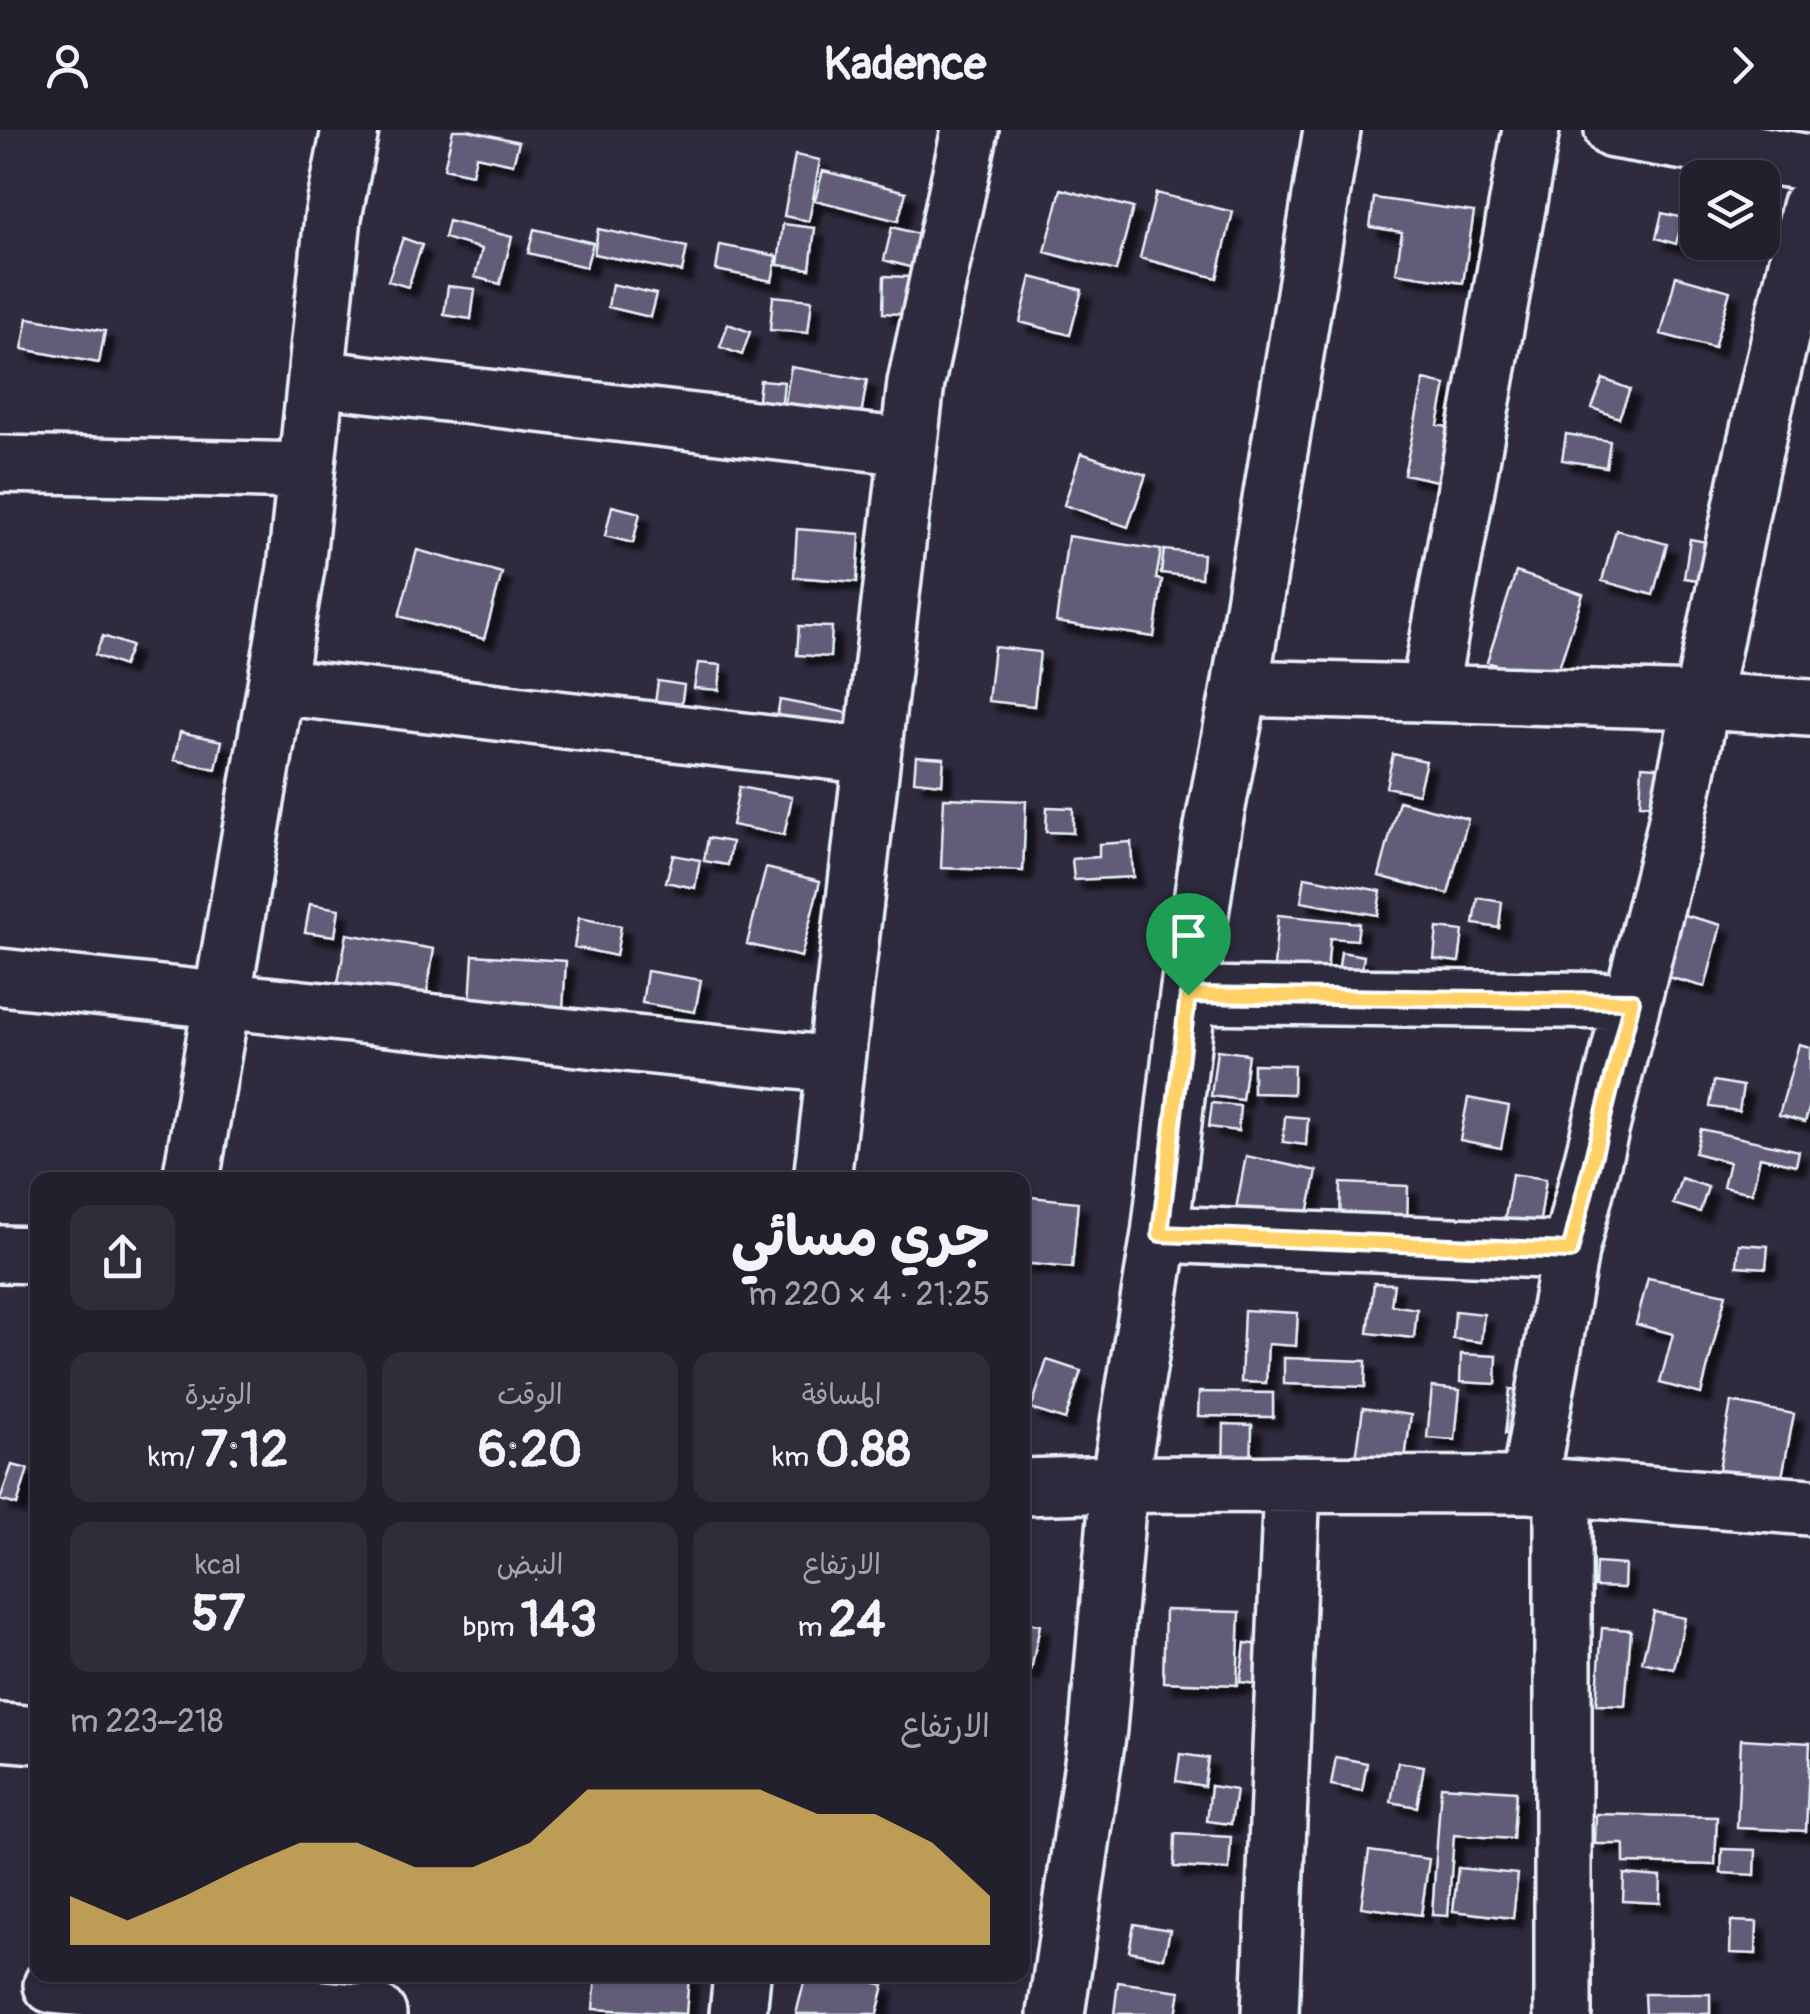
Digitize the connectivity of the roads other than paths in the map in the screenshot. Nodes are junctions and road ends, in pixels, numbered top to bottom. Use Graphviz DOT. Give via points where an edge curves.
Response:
graph roads {
  1 [pos="350,130"];
  2 [pos="970,130"];
  3 [pos="1332,130"];
  4 [pos="1531,130"];
  5 [pos="1613,130"];
  6 [pos="1810,163"];
  7 [pos="1810,207"];
  8 [pos="316,378"];
  9 [pos="908,448"];
  10 [pos="0,464"];
  11 [pos="306,471"];
  12 [pos="276,686"];
  13 [pos="1240,688"];
  14 [pos="1429,694"];
  15 [pos="1702,701"];
  16 [pos="1810,708"];
  17 [pos="871,756"];
  18 [pos="0,978"];
  19 [pos="1188,995"];
  20 [pos="1632,1001"];
  21 [pos="222,1002"];
  22 [pos="834,1065"];
  23 [pos="193,1172"];
  24 [pos="823,1172"];
  25 [pos="1160,1234"];
  26 [pos="1570,1251"];
  27 [pos="0,1254"];
  28 [pos="30,1254"];
  29 [pos="1119,1484"];
  30 [pos="1292,1484"];
  31 [pos="1546,1486"];
  32 [pos="1030,1487"];
  33 [pos="1810,1507"];
  34 [pos="0,1732"];
  35 [pos="30,1734"];
  36 [pos="741,1982"];
  37 [pos="52,1992"];
  38 [pos="378,2014"];
  39 [pos="738,2014"];
  40 [pos="1056,2014"];
  41 [pos="1270,2014"];
  42 [pos="1563,2014"];
  1 -- 8 [label="street" via="333,217"];
  2 -- 9 [label="street"];
  3 -- 13 [label="street"];
  4 -- 14 [label="street"];
  5 -- 6 [label="street"];
  7 -- 15 [label="street"];
  8 -- 9 [label="street"];
  8 -- 11 [label="street"];
  9 -- 17 [label="street"];
  10 -- 11 [label="street"];
  11 -- 12 [label="street"];
  12 -- 17 [label="street"];
  12 -- 21 [label="street"];
  13 -- 14 [label="street"];
  13 -- 19 [label="street"];
  14 -- 15 [label="street"];
  15 -- 16 [label="street"];
  15 -- 20 [label="street"];
  17 -- 22 [label="street"];
  18 -- 21 [label="street"];
  19 -- 20 [label="street"];
  19 -- 25 [label="street"];
  20 -- 26 [label="street"];
  21 -- 22 [label="street"];
  21 -- 23 [label="street"];
  22 -- 24 [label="street"];
  25 -- 26 [label="street"];
  25 -- 29 [label="street"];
  26 -- 31 [label="street"];
  27 -- 28 [label="street"];
  29 -- 30 [label="street"];
  29 -- 32 [label="street"];
  29 -- 40 [label="street" via="1098,1729"];
  30 -- 31 [label="street"];
  30 -- 41 [label="street"];
  31 -- 33 [label="street"];
  31 -- 42 [label="street"];
  34 -- 35 [label="street"];
  36 -- 39 [label="street"];
  37 -- 38 [label="street"];
}
